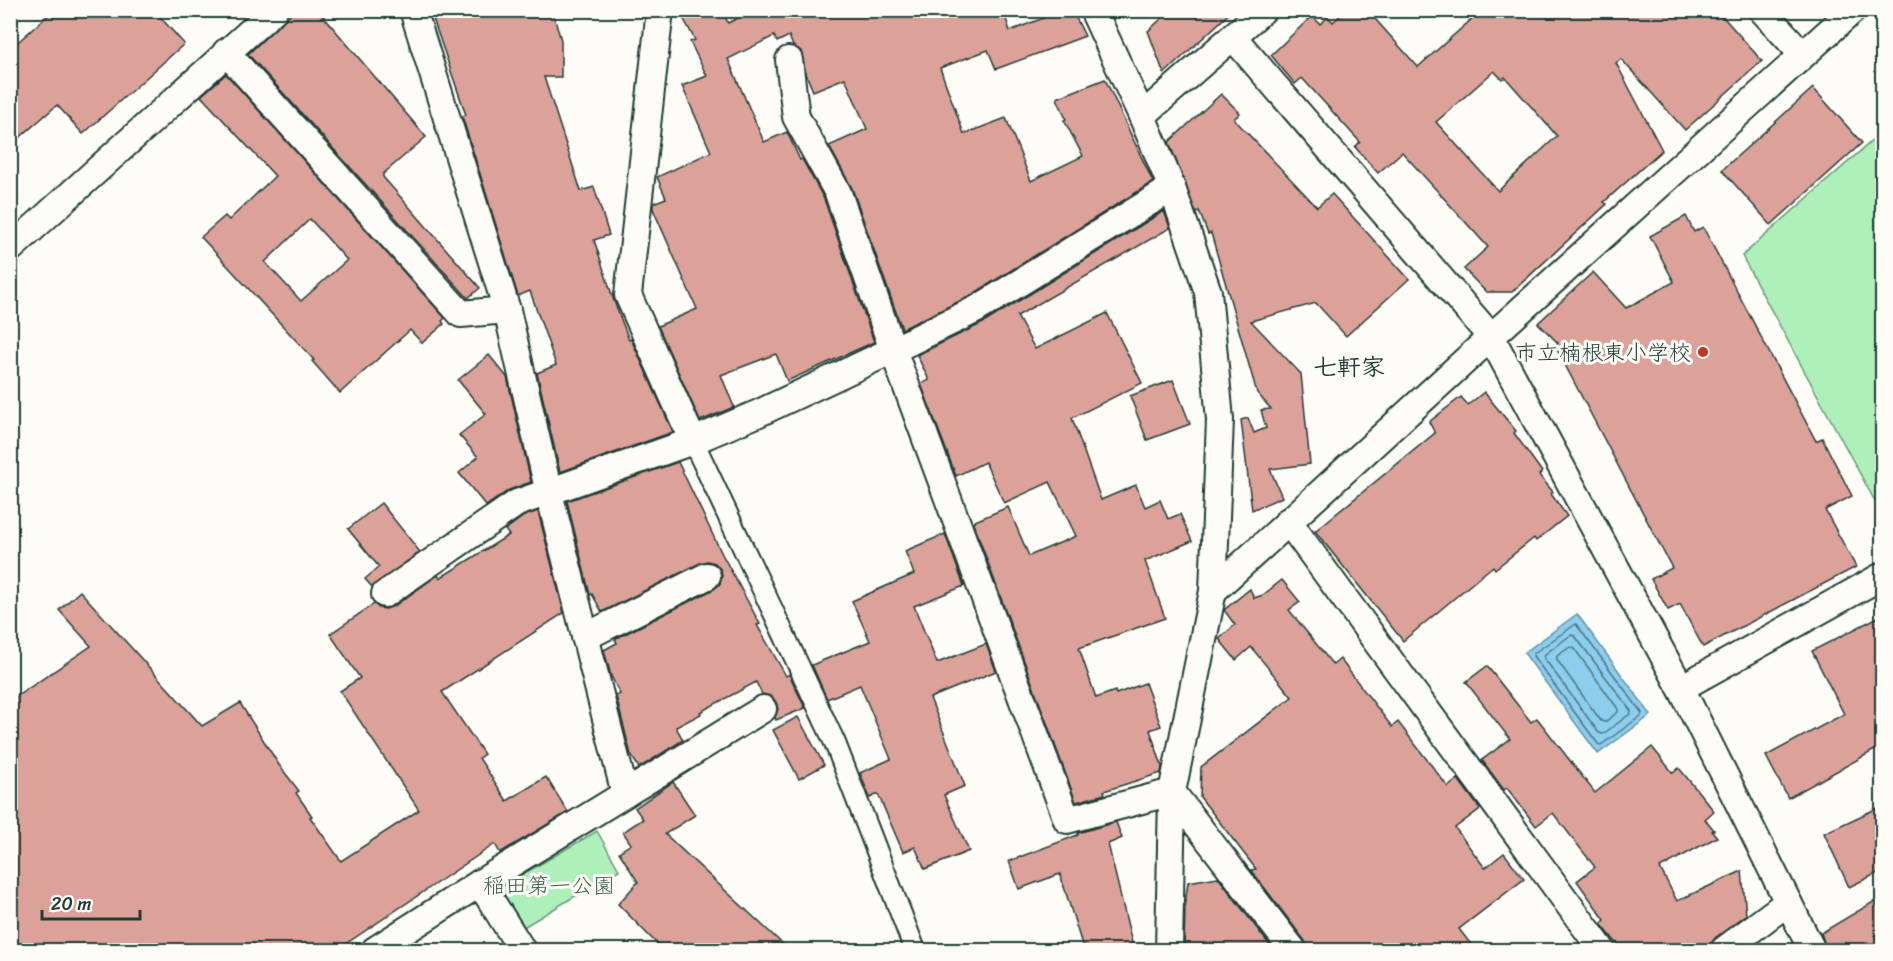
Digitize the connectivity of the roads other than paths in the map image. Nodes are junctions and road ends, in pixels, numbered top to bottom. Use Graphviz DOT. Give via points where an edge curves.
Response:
graph roads {
  1 [pos="274,10"];
  2 [pos="412,10"];
  3 [pos="660,10"];
  4 [pos="1093,10"];
  5 [pos="1263,10"];
  6 [pos="1762,10"];
  7 [pos="1853,10"];
  8 [pos="1233,37"];
  9 [pos="226,52"];
  10 [pos="1803,56"];
  11 [pos="789,60"];
  12 [pos="1142,116"];
  13 [pos="1172,188"];
  14 [pos="10,249"];
  15 [pos="507,310"];
  16 [pos="1491,337"];
  17 [pos="893,350"];
  18 [pos="693,441"];
  19 [pos="549,493"];
  20 [pos="1288,521"];
  21 [pos="707,576"];
  22 [pos="1882,576"];
  23 [pos="1213,591"];
  24 [pos="385,594"];
  25 [pos="585,637"];
  26 [pos="1681,688"];
  27 [pos="763,709"];
  28 [pos="1172,792"];
  29 [pos="625,794"];
  30 [pos="480,883"];
  31 [pos="1788,902"];
  32 [pos="375,951"];
  33 [pos="522,951"];
  34 [pos="915,951"];
  35 [pos="1169,951"];
  36 [pos="1293,951"];
  37 [pos="1602,951"];
  38 [pos="1724,951"];
  39 [pos="1812,951"];
  1 -- 9 [label="street"];
  2 -- 15 [label="street"];
  3 -- 18 [label="street" via="627,295"];
  4 -- 12 [label="street"];
  5 -- 8 [label="street"];
  6 -- 10 [label="street"];
  7 -- 10 [label="street"];
  8 -- 12 [label="street"];
  8 -- 16 [label="street"];
  9 -- 14 [label="street"];
  9 -- 15 [label="street" via="461,314"];
  10 -- 16 [label="street"];
  11 -- 17 [label="street" via="796,117 837,193"];
  12 -- 13 [label="street"];
  13 -- 17 [label="street" via="978,309"];
  13 -- 23 [label="street" via="1208,292 1220,420"];
  15 -- 19 [label="street"];
  16 -- 20 [label="street"];
  16 -- 26 [label="street"];
  17 -- 18 [label="street"];
  17 -- 28 [label="street" via="1067,820"];
  18 -- 19 [label="street"];
  18 -- 34 [label="street" via="835,743"];
  19 -- 24 [label="street" via="517,503"];
  19 -- 25 [label="street"];
  20 -- 23 [label="street"];
  20 -- 37 [label="street"];
  21 -- 25 [label="street"];
  22 -- 26 [label="street"];
  23 -- 28 [label="street"];
  25 -- 29 [label="street"];
  26 -- 31 [label="street"];
  27 -- 29 [label="street"];
  28 -- 35 [label="street"];
  28 -- 36 [label="street"];
  29 -- 30 [label="street"];
  30 -- 32 [label="street"];
  30 -- 33 [label="street"];
  31 -- 38 [label="street"];
  31 -- 39 [label="street"];
}
